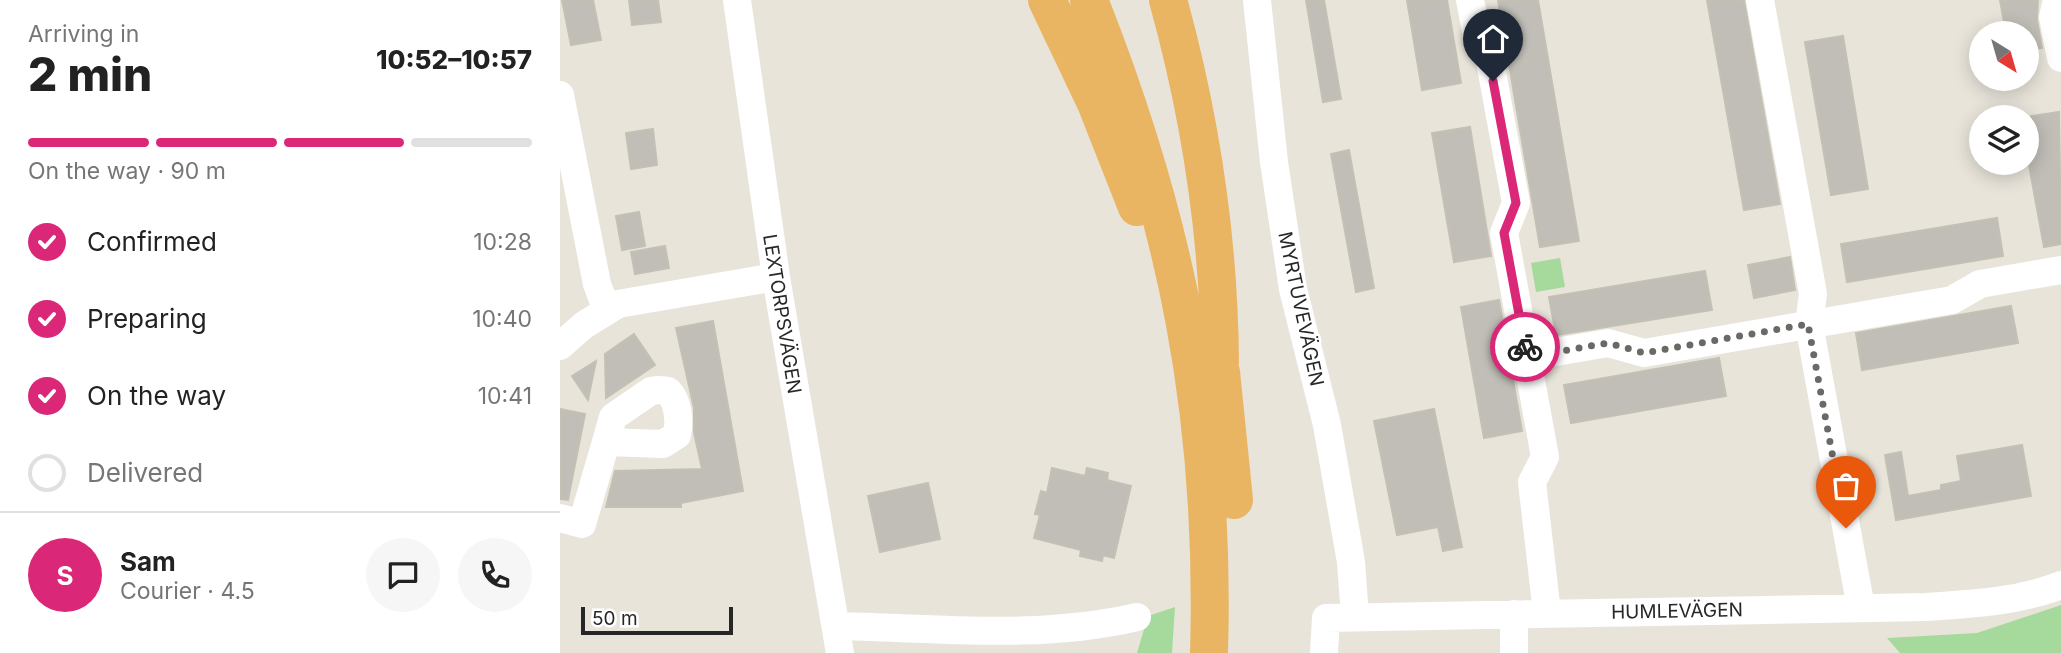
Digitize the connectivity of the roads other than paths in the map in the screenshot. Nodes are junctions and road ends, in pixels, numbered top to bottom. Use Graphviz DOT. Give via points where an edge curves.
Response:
graph roads {
  1 [pos="737,0"];
  2 [pos="1047,0"];
  3 [pos="1089,0"];
  4 [pos="1117,0"];
  5 [pos="1168,0"];
  6 [pos="1257,0"];
  7 [pos="1470,0"];
  8 [pos="1760,0"];
  9 [pos="2057,0"];
  10 [pos="2061,58"];
  11 [pos="560,95"];
  12 [pos="570,202"];
  13 [pos="2061,271"];
  14 [pos="776,277"];
  15 [pos="607,310"];
  16 [pos="1808,324"];
  17 [pos="560,346"];
  18 [pos="1527,357"];
  19 [pos="1208,369"];
  20 [pos="606,442"];
  21 [pos="560,518"];
  22 [pos="2061,585"];
  23 [pos="1861,608"];
  24 [pos="1547,613"];
  25 [pos="1514,614"];
  26 [pos="1137,617"];
  27 [pos="1355,617"];
  28 [pos="838,640"];
  29 [pos="1209,653"];
  30 [pos="1235,653"];
  31 [pos="1324,653"];
  32 [pos="1514,653"];
  1 -- 14 [label="street, LEXTORPSVÄGEN"];
  2 -- 19 [label="highway" via="1096,103"];
  3 -- 19 [label="highway" via="1118,71"];
  4 -- 19 [label="highway" via="1142,62 1187,205"];
  5 -- 19 [label="highway" via="1188,73 1213,222 1219,289"];
  6 -- 27 [label="street, MYRTUVEVÄGEN" via="1289,264 1327,425 1351,562"];
  7 -- 18 [label="street" via="1477,36 1489,56 1516,203 1504,233"];
  8 -- 16 [label="street" via="1813,294"];
  9 -- 10 [label="street" via="2053,17"];
  11 -- 12 [label="street"];
  12 -- 15 [label="street"];
  13 -- 16 [label="street" via="1980,284 1952,300"];
  14 -- 15 [label="street" via="660,295"];
  14 -- 28 [label="street, LEXTORPSVÄGEN"];
  15 -- 17 [label="street"];
  16 -- 18 [label="street" via="1644,353 1608,343"];
  16 -- 23 [label="street"];
  18 -- 24 [label="street" via="1545,457 1532,482"];
  19 -- 29 [label="highway"];
  19 -- 30 [label="highway" via="1230,436"];
  20 -- 21 [label="street" via="582,524"];
  22 -- 23 [label="street, HUMLEVÄGEN" via="1984,604"];
  23 -- 24 [label="street, HUMLEVÄGEN"];
  24 -- 25 [label="street, HUMLEVÄGEN"];
  25 -- 27 [label="street, HUMLEVÄGEN"];
  25 -- 32 [label="street"];
  26 -- 28 [label="street, LEXTORPSVÄGEN" via="1094,627"];
  27 -- 31 [label="street, HUMLEVÄGEN" via="1326,618"];
}
